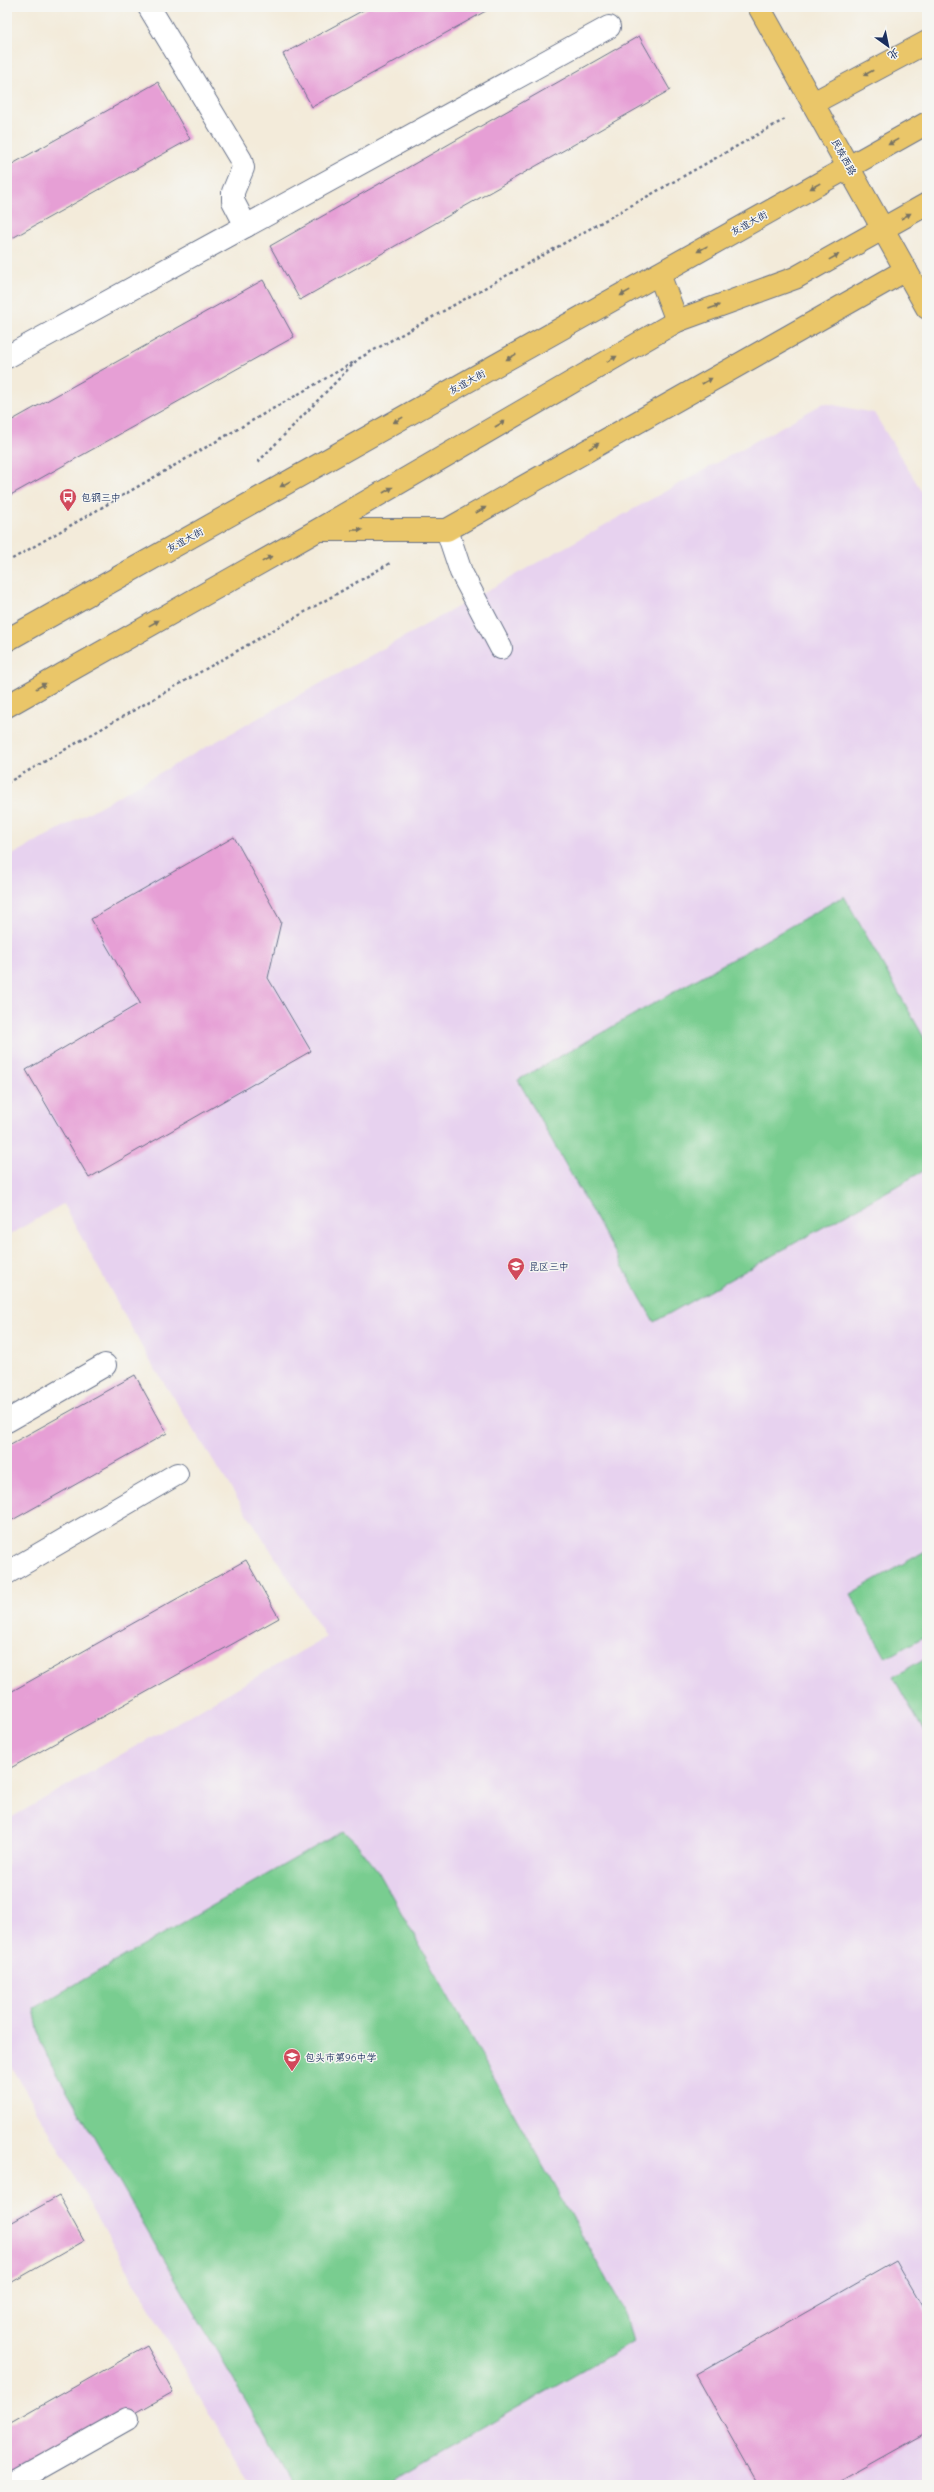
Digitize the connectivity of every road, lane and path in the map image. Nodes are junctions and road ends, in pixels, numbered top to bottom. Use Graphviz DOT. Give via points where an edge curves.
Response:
graph roads {
  1 [pos="759,7"];
  2 [pos="154,9"];
  3 [pos="609,27"];
  4 [pos="927,42"];
  5 [pos="813,103"];
  6 [pos="927,123"];
  7 [pos="849,167"];
  8 [pos="927,204"];
  9 [pos="246,226"];
  10 [pos="884,229"];
  11 [pos="906,270"];
  12 [pos="659,274"];
  13 [pos="927,308"];
  14 [pos="678,320"];
  15 [pos="7,357"];
  16 [pos="358,359"];
  17 [pos="257,463"];
  18 [pos="318,530"];
  19 [pos="447,530"];
  20 [pos="399,557"];
  21 [pos="7,562"];
  22 [pos="7,640"];
  23 [pos="501,648"];
  24 [pos="7,706"];
  25 [pos="7,783"];
  26 [pos="105,1365"];
  27 [pos="7,1421"];
  28 [pos="177,1474"];
  29 [pos="7,1573"];
  30 [pos="127,2419"];
  31 [pos="10,2485"];
  1 -- 5 [label="main road, 民族西路"];
  2 -- 9 [label="street" via="241,160 243,168 233,192 234,201"];
  3 -- 9 [label="street"];
  4 -- 5 [label="main road, one-way"];
  5 -- 7 [label="main road, 民族西路"];
  5 -- 16 [label="path"];
  6 -- 7 [label="main road, 友谊大街, one-way"];
  7 -- 10 [label="main road, 民族西路"];
  7 -- 12 [label="main road, 友谊大街, one-way"];
  10 -- 8 [label="main road, one-way"];
  9 -- 15 [label="street"];
  10 -- 11 [label="main road, 民族西路"];
  14 -- 10 [label="main road, one-way" via="795,278"];
  11 -- 13 [label="main road, 民族西路"];
  19 -- 11 [label="main road, one-way"];
  12 -- 14 [label="main road"];
  12 -- 22 [label="main road, 友谊大街, one-way"];
  18 -- 14 [label="main road, one-way"];
  16 -- 17 [label="path"];
  16 -- 21 [label="path"];
  18 -- 19 [label="main road, one-way"];
  24 -- 18 [label="main road, one-way"];
  19 -- 23 [label="street" via="461,572"];
  20 -- 25 [label="path"];
  26 -- 27 [label="street"];
  28 -- 29 [label="street"];
  30 -- 31 [label="street"];
}
